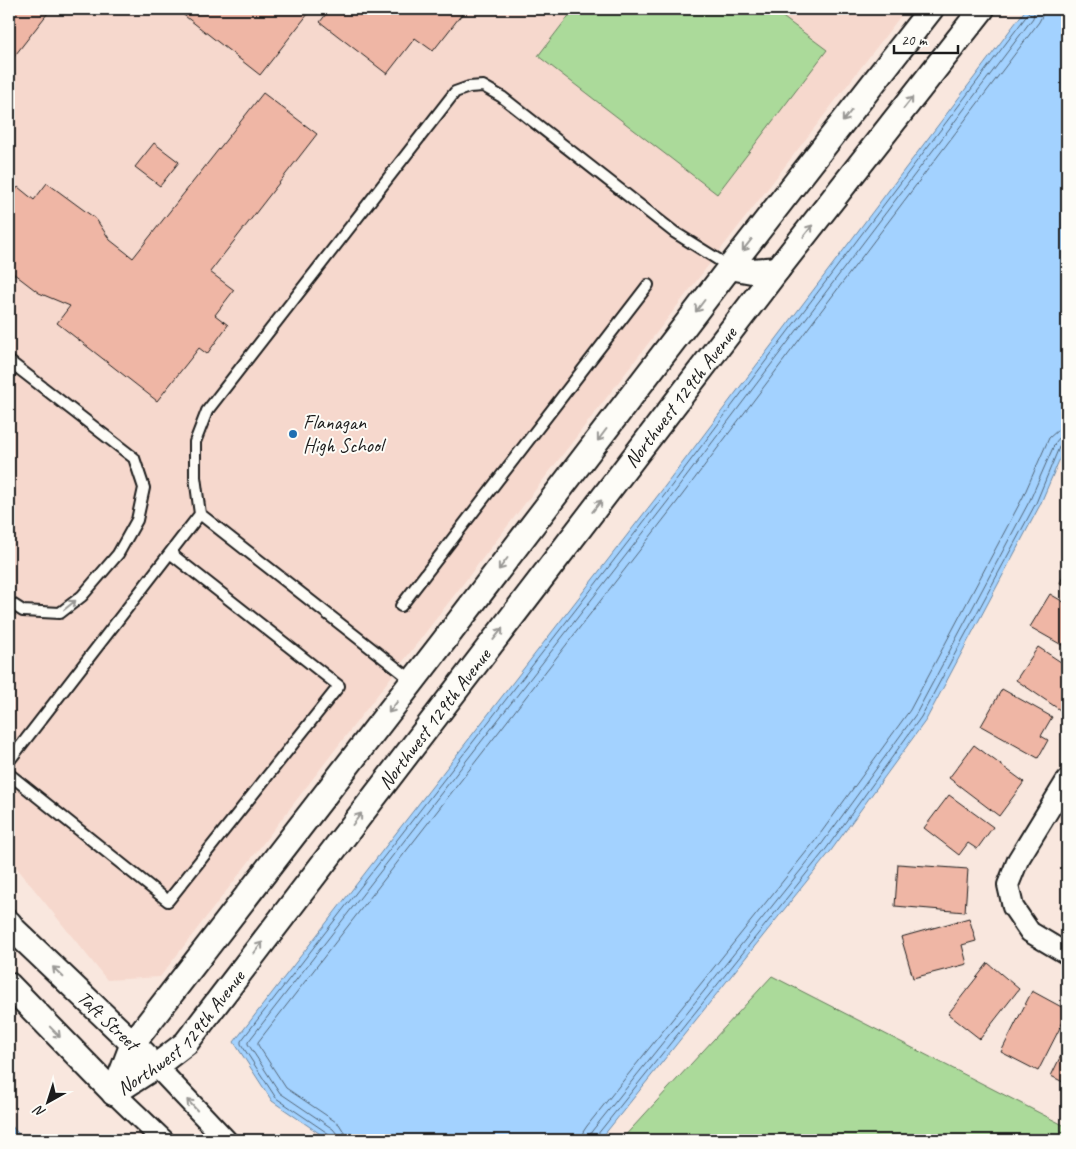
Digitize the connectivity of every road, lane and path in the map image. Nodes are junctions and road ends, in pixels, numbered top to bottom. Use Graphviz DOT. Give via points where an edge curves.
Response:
graph roads {
  1 [pos="931,9"];
  2 [pos="982,9"];
  3 [pos="730,267"];
  4 [pos="778,269"];
  5 [pos="648,285"];
  6 [pos="11,366"];
  7 [pos="200,514"];
  8 [pos="170,553"];
  9 [pos="9,602"];
  10 [pos="401,606"];
  11 [pos="413,681"];
  12 [pos="9,761"];
  13 [pos="9,774"];
  14 [pos="1067,780"];
  15 [pos="9,923"];
  16 [pos="1067,954"];
  17 [pos="9,985"];
  18 [pos="133,1043"];
  19 [pos="156,1066"];
  20 [pos="114,1093"];
  21 [pos="163,1140"];
  22 [pos="226,1140"];
  1 -- 3 [label="street, Northwest 129th Avenue, one-way"];
  4 -- 2 [label="street, Northwest 129th Avenue, one-way"];
  3 -- 4 [label="street" via="752,271"];
  3 -- 7 [label="lane" via="674,232 502,97 483,86 455,92 207,411 195,442"];
  3 -- 11 [label="street, Northwest 129th Avenue, one-way"];
  19 -- 4 [label="street, Northwest 129th Avenue, one-way" via="186,1043"];
  5 -- 10 [label="lane"];
  9 -- 6 [label="lane, one-way" via="23,611 60,613 82,596 118,554 139,516 144,488 134,458"];
  7 -- 8 [label="lane"];
  7 -- 11 [label="lane"];
  8 -- 12 [label="lane"];
  8 -- 13 [label="lane" via="339,686 168,901"];
  11 -- 18 [label="street, Northwest 129th Avenue, one-way"];
  14 -- 16 [label="street" via="1018,860 1008,885 1013,907 1030,932"];
  18 -- 15 [label="street, Taft Street, one-way"];
  17 -- 20 [label="street, one-way"];
  18 -- 19 [label="street, Taft Street"];
  18 -- 20 [label="street, Northwest 129th Avenue"];
  19 -- 20 [label="street, Northwest 129th Avenue"];
  22 -- 19 [label="street, Taft Street, one-way"];
  20 -- 21 [label="street"];
}
